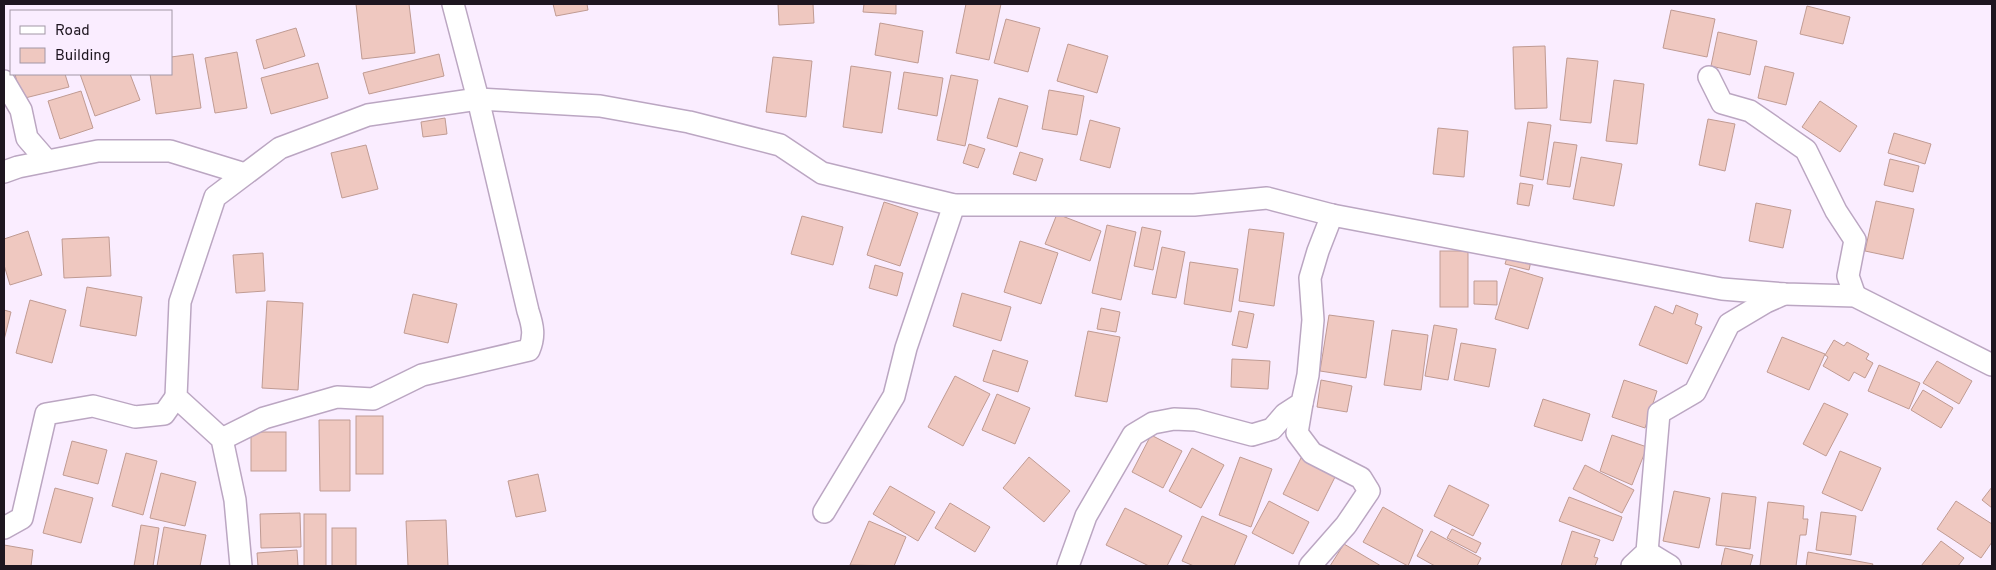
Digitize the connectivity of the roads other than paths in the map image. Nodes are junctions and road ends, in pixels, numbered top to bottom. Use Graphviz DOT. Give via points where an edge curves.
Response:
graph roads {
  1 [pos="453,4"];
  2 [pos="1709,77"];
  3 [pos="4,81"];
  4 [pos="478,100"];
  5 [pos="47,161"];
  6 [pos="4,172"];
  7 [pos="245,174"];
  8 [pos="954,205"];
  9 [pos="1332,214"];
  10 [pos="1722,289"];
  11 [pos="1785,294"];
  12 [pos="1856,296"];
  13 [pos="1729,324"];
  14 [pos="1992,365"];
  15 [pos="176,397"];
  16 [pos="1302,403"];
  17 [pos="222,439"];
  18 [pos="824,512"];
  19 [pos="4,528"];
  20 [pos="1640,559"];
  21 [pos="241,566"];
  22 [pos="1068,566"];
  23 [pos="1310,566"];
  24 [pos="1670,566"];
  1 -- 4 [label="street"];
  2 -- 12 [label="street" via="1722,104 1750,111 1806,150 1836,211 1855,240 1848,276"];
  3 -- 5 [label="street" via="21,110 27,138"];
  4 -- 7 [label="street" via="368,115 280,148"];
  4 -- 8 [label="street" via="600,106 689,122 780,145 822,173"];
  4 -- 17 [label="street" via="533,325 529,350 422,376 373,399 337,397 264,418"];
  5 -- 6 [label="street"];
  5 -- 7 [label="street" via="98,151 170,151"];
  7 -- 15 [label="street" via="215,197 180,302"];
  8 -- 9 [label="street" via="1194,205 1267,198"];
  8 -- 18 [label="street" via="906,348 894,396"];
  9 -- 10 [label="street"];
  9 -- 16 [label="street" via="1310,278 1313,320"];
  10 -- 11 [label="street"];
  10 -- 13 [label="street"];
  11 -- 12 [label="street"];
  11 -- 13 [label="street"];
  12 -- 14 [label="street"];
  13 -- 20 [label="street" via="1695,392 1659,413"];
  15 -- 17 [label="street"];
  15 -- 19 [label="street" via="164,414 135,417 93,406 46,414 22,518"];
  16 -- 22 [label="street" via="1285,414 1272,429 1252,434 1196,420 1174,419 1153,423 1132,435 1086,516"];
  16 -- 23 [label="street" via="1297,433 1312,453 1361,478 1369,491 1346,525"];
  17 -- 21 [label="street" via="235,500"];
  20 -- 24 [label="street"];
}
